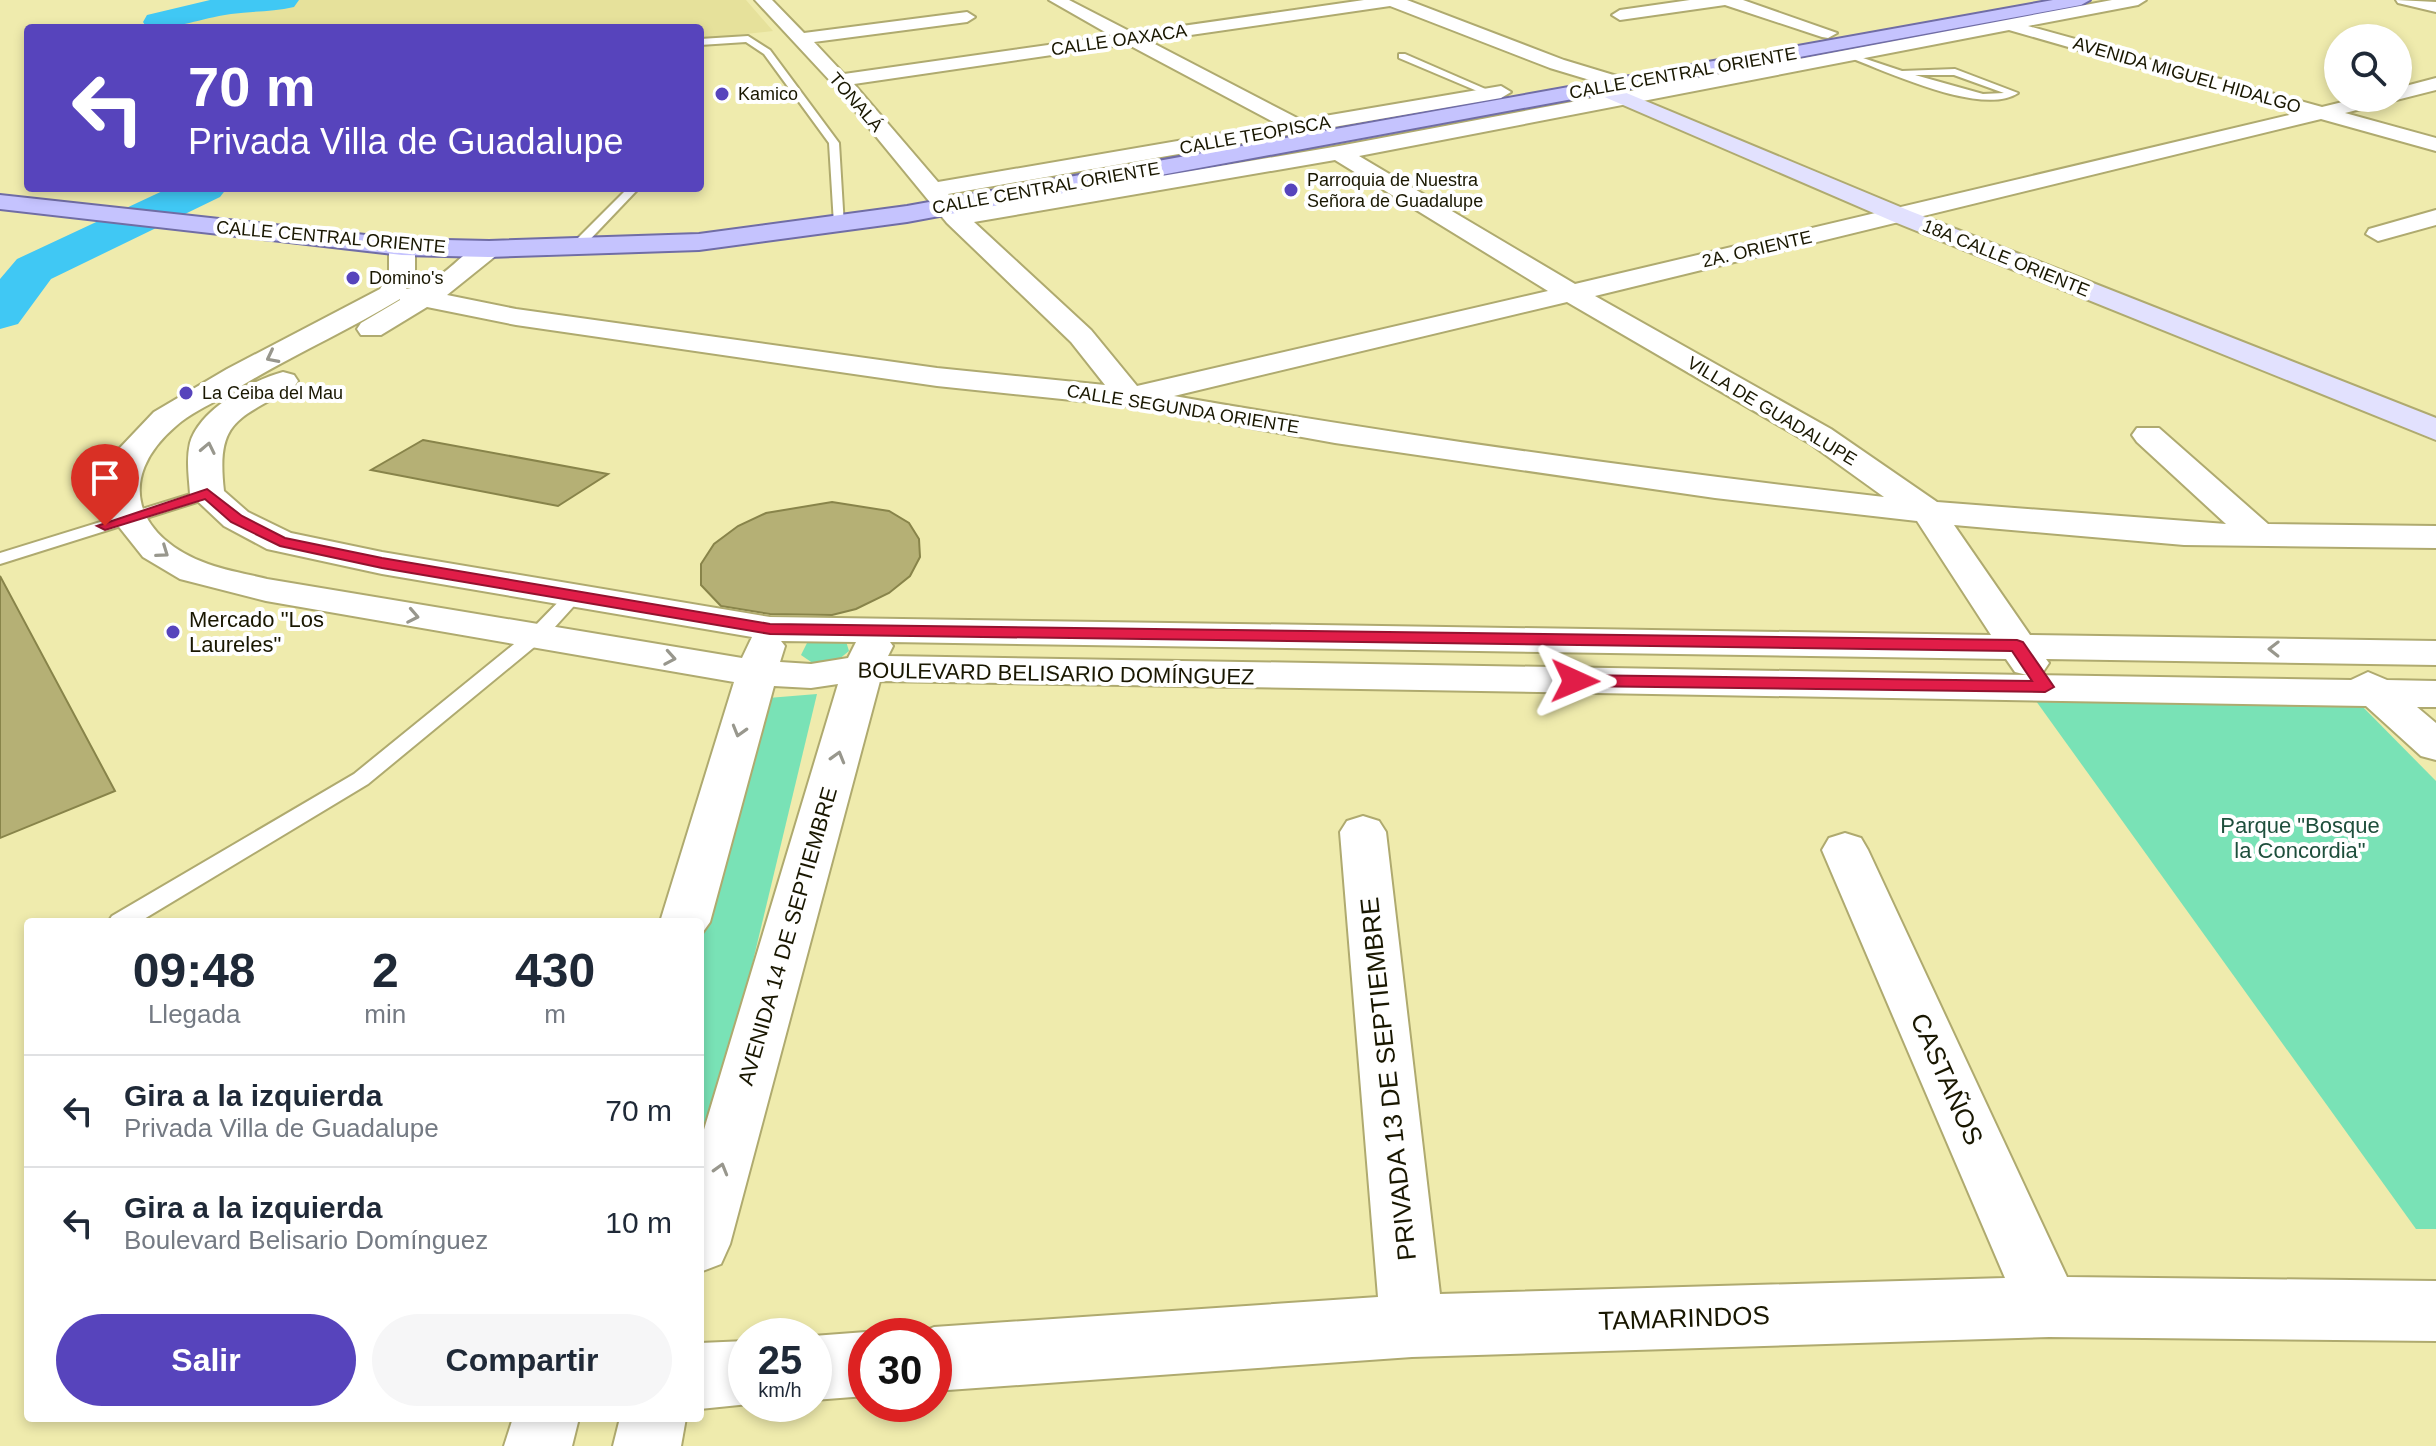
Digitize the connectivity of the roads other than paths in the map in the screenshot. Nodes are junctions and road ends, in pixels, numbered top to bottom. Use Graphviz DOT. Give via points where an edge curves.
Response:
graph roads {
  1 [pos="768,0"];
  2 [pos="1098,0"];
  3 [pos="1392,0"];
  4 [pos="1726,0"];
  5 [pos="2023,0"];
  6 [pos="2081,0"];
  7 [pos="2138,0"];
  8 [pos="2404,0"];
  9 [pos="1060,2"];
  10 [pos="2436,7"];
  11 [pos="1620,15"];
  12 [pos="967,17"];
  13 [pos="1985,18"];
  14 [pos="2009,26"];
  15 [pos="1828,33"];
  16 [pos="798,39"];
  17 [pos="1125,39"];
  18 [pos="704,42"];
  19 [pos="1851,55"];
  20 [pos="1402,56"];
  21 [pos="1904,73"];
  22 [pos="840,80"];
  23 [pos="2436,84"];
  24 [pos="1611,86"];
  25 [pos="2412,90"];
  26 [pos="1492,94"];
  27 [pos="2332,112"];
  28 [pos="2324,114"];
  29 [pos="1298,127"];
  30 [pos="2436,145"];
  31 [pos="1339,153"];
  32 [pos="630,192"];
  33 [pos="0,202"];
  34 [pos="944,205"];
  35 [pos="1913,213"];
  36 [pos="2436,217"];
  37 [pos="840,224"];
  38 [pos="2378,234"];
  39 [pos="402,247"];
  40 [pos="575,248"];
  41 [pos="489,249"];
  42 [pos="1569,292"];
  43 [pos="408,296"];
  44 [pos="1130,397"];
  45 [pos="2436,413"];
  46 [pos="2436,430"];
  47 [pos="2148,435"];
  48 [pos="207,494"];
  49 [pos="1928,512"];
  50 [pos="129,518"];
  51 [pos="2260,536"];
  52 [pos="2436,537"];
  53 [pos="0,559"];
  54 [pos="382,563"];
  55 [pos="574,596"];
  56 [pos="332,600"];
  57 [pos="770,629"];
  58 [pos="537,635"];
  59 [pos="2017,646"];
  60 [pos="872,649"];
  61 [pos="2334,650"];
  62 [pos="2436,653"];
  63 [pos="756,673"];
  64 [pos="2045,687"];
  65 [pos="2376,693"];
  66 [pos="2436,694"];
  67 [pos="2436,746"];
  68 [pos="1363,832"];
  69 [pos="1845,850"];
  70 [pos="127,918"];
  71 [pos="686,918"];
  72 [pos="704,1230"];
  73 [pos="2049,1307"];
  74 [pos="2436,1311"];
  75 [pos="1412,1326"];
  76 [pos="952,1358"];
  77 [pos="728,1374"];
  78 [pos="704,1376"];
  79 [pos="545,1422"];
  80 [pos="652,1422"];
  81 [pos="538,1446"];
  82 [pos="647,1446"];
  1 -- 16 [label="street, TONALÁ"];
  2 -- 9 [label="street"];
  3 -- 17 [label="street, CALLE OAXACA"];
  3 -- 24 [label="street"];
  4 -- 11 [label="street"];
  4 -- 15 [label="street"];
  5 -- 15 [label="street"];
  6 -- 13 [label="main road, CALLE CENTRAL ORIENTE"];
  7 -- 14 [label="street"];
  8 -- 10 [label="street"];
  9 -- 17 [label="street"];
  12 -- 16 [label="street"];
  13 -- 14 [label="street, AVENIDA MIGUEL HIDALGO"];
  13 -- 24 [label="main road, CALLE CENTRAL ORIENTE"];
  14 -- 19 [label="street"];
  14 -- 28 [label="street, AVENIDA MIGUEL HIDALGO"];
  15 -- 24 [label="street"];
  16 -- 22 [label="street, TONALÁ"];
  17 -- 22 [label="street, CALLE OAXACA"];
  17 -- 29 [label="street"];
  18 -- 37 [label="lane" via="748,39 767,52 834,143"];
  19 -- 21 [label="lane"];
  19 -- 24 [label="street"];
  20 -- 26 [label="lane"];
  21 -- 21 [label="lane" via="1983,99 2001,100 2013,93 1955,72"];
  22 -- 34 [label="street, TONALÁ"];
  23 -- 25 [label="street"];
  24 -- 26 [label="street, CALLE TEOPISCA"];
  24 -- 31 [label="street"];
  24 -- 34 [label="main road, CALLE CENTRAL ORIENTE"];
  24 -- 35 [label="main road, 18A CALLE ORIENTE"];
  26 -- 29 [label="street, CALLE TEOPISCA"];
  27 -- 28 [label="street, 2A. ORIENTE"];
  28 -- 30 [label="street, AVENIDA MIGUEL HIDALGO"];
  28 -- 35 [label="street, 2A. ORIENTE"];
  29 -- 34 [label="street, CALLE TEOPISCA"];
  31 -- 34 [label="street"];
  31 -- 42 [label="street, VILLA DE GUADALUPE"];
  32 -- 40 [label="lane"];
  33 -- 39 [label="main road, CALLE CENTRAL ORIENTE"];
  34 -- 37 [label="main road, CALLE CENTRAL ORIENTE"];
  34 -- 44 [label="street, TONALÁ" via="1081,336"];
  35 -- 42 [label="street, 2A. ORIENTE"];
  35 -- 45 [label="main road, 18A CALLE ORIENTE"];
  35 -- 46 [label="main road, 18A CALLE ORIENTE"];
  36 -- 38 [label="street"];
  37 -- 40 [label="main road, CALLE CENTRAL ORIENTE" via="699,242"];
  39 -- 41 [label="main road, CALLE CENTRAL ORIENTE"];
  39 -- 43 [label="street"];
  40 -- 41 [label="main road, CALLE CENTRAL ORIENTE"];
  41 -- 43 [label="street"];
  42 -- 44 [label="street, 2A. ORIENTE"];
  42 -- 49 [label="street, VILLA DE GUADALUPE" via="1820,436"];
  43 -- 44 [label="street, CALLE SEGUNDA ORIENTE" via="516,317 922,375"];
  48 -- 43 [label="street, one-way" via="208,438 235,410"];
  43 -- 50 [label="street, one-way" via="237,375 165,419 129,458 120,497"];
  44 -- 49 [label="street, CALLE SEGUNDA ORIENTE" via="1685,484"];
  47 -- 51 [label="street"];
  48 -- 50 [label="lane"];
  48 -- 54 [label="street, BOULEVARD BELISARIO DOMÍNGUEZ" via="236,519 280,541"];
  49 -- 51 [label="street"];
  49 -- 59 [label="street"];
  50 -- 53 [label="lane"];
  50 -- 56 [label="street, BOULEVARD BELISARIO DOMÍNGUEZ, one-way" via="156,549 193,571"];
  51 -- 52 [label="street"];
  54 -- 55 [label="street, BOULEVARD BELISARIO DOMÍNGUEZ"];
  54 -- 56 [label="street"];
  55 -- 57 [label="street, BOULEVARD BELISARIO DOMÍNGUEZ"];
  55 -- 58 [label="lane"];
  56 -- 58 [label="street, BOULEVARD BELISARIO DOMÍNGUEZ, one-way"];
  57 -- 60 [label="street, BOULEVARD BELISARIO DOMÍNGUEZ"];
  57 -- 63 [label="street"];
  58 -- 63 [label="street, BOULEVARD BELISARIO DOMÍNGUEZ, one-way"];
  58 -- 70 [label="lane" via="361,779"];
  59 -- 60 [label="street, BOULEVARD BELISARIO DOMÍNGUEZ"];
  61 -- 59 [label="street, BOULEVARD BELISARIO DOMÍNGUEZ, one-way"];
  59 -- 64 [label="street"];
  60 -- 63 [label="street, BOULEVARD BELISARIO DOMÍNGUEZ" via="811,676"];
  60 -- 64 [label="street, BOULEVARD BELISARIO DOMÍNGUEZ"];
  72 -- 60 [label="street, AVENIDA 14 DE SEPTIEMBRE, one-way"];
  61 -- 62 [label="street, BOULEVARD BELISARIO DOMÍNGUEZ"];
  61 -- 65 [label="street"];
  63 -- 71 [label="street, one-way"];
  64 -- 65 [label="street, BOULEVARD BELISARIO DOMÍNGUEZ"];
  65 -- 66 [label="street, BOULEVARD BELISARIO DOMÍNGUEZ"];
  65 -- 67 [label="street"];
  68 -- 75 [label="street, PRIVADA 13 DE SEPTIEMBRE"];
  69 -- 73 [label="street, CASTAÑOS"];
  73 -- 74 [label="street, TAMARINDOS"];
  73 -- 75 [label="street, TAMARINDOS"];
  75 -- 76 [label="street, TAMARINDOS"];
  77 -- 78 [label="street"];
  79 -- 81 [label="street"];
  80 -- 82 [label="street"];
}
